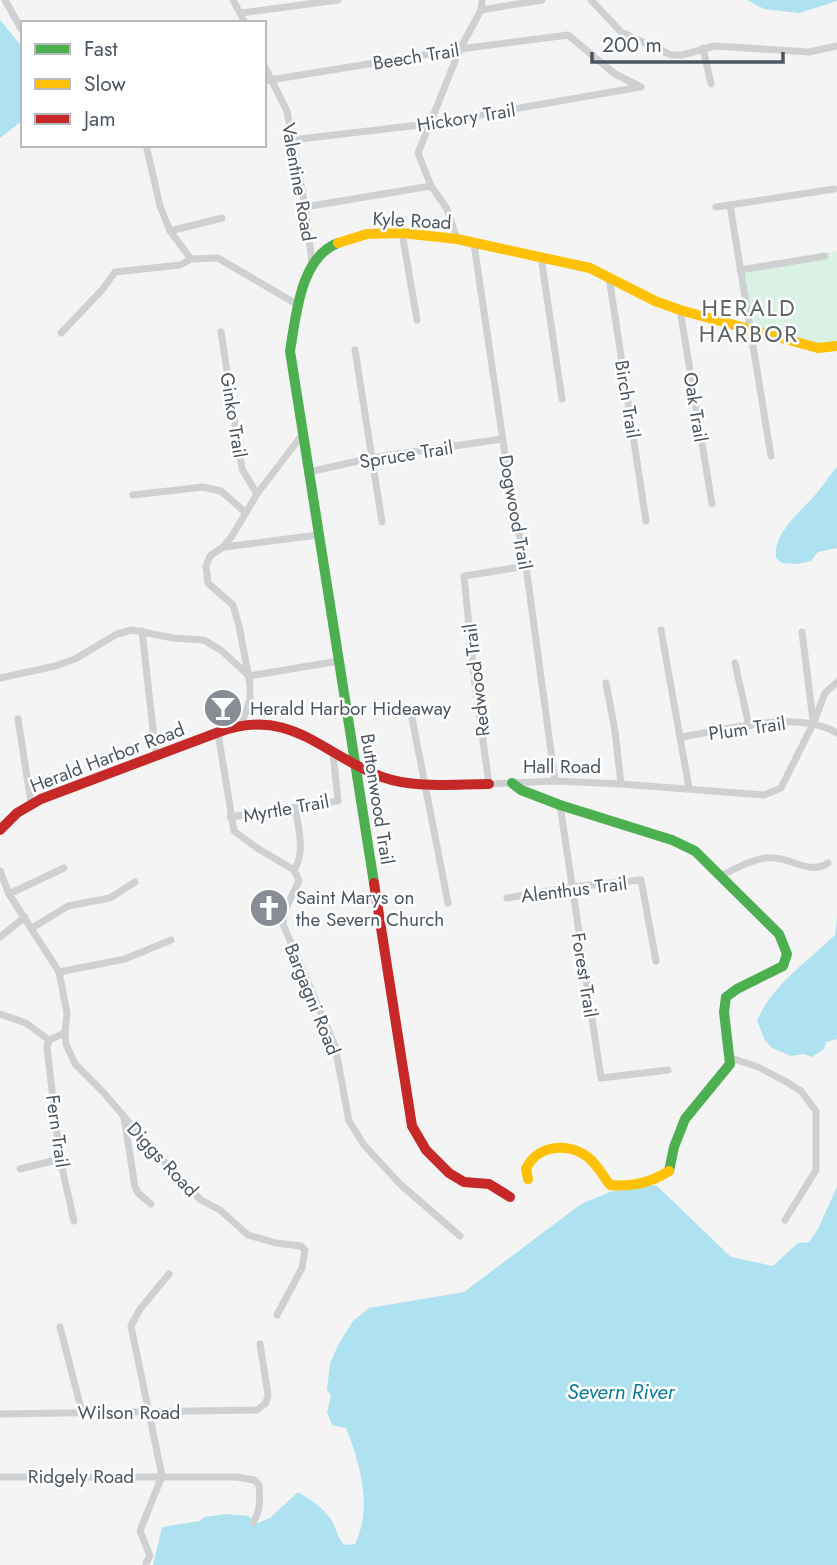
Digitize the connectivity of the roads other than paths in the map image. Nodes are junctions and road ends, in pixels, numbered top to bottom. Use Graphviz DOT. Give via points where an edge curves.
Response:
graph roads {
  1 [pos="5,0"];
  2 [pos="233,0"];
  3 [pos="338,0"];
  4 [pos="482,0"];
  5 [pos="542,0"];
  6 [pos="591,0"];
  7 [pos="481,10"];
  8 [pos="241,13"];
  9 [pos="244,21"];
  10 [pos="21,28"];
  11 [pos="837,46"];
  12 [pos="704,48"];
  13 [pos="460,49"];
  14 [pos="268,80"];
  15 [pos="711,84"];
  16 [pos="641,87"];
  17 [pos="428,124"];
  18 [pos="291,140"];
  19 [pos="146,147"];
  20 [pos="431,186"];
  21 [pos="834,189"];
  22 [pos="730,205"];
  23 [pos="305,207"];
  24 [pos="716,207"];
  25 [pos="222,218"];
  26 [pos="170,231"];
  27 [pos="402,233"];
  28 [pos="457,239"];
  29 [pos="474,244"];
  30 [pos="825,256"];
  31 [pos="541,257"];
  32 [pos="191,259"];
  33 [pos="312,263"];
  34 [pos="740,270"];
  35 [pos="609,277"];
  36 [pos="298,305"];
  37 [pos="680,310"];
  38 [pos="417,320"];
  39 [pos="749,329"];
  40 [pos="221,332"];
  41 [pos="61,333"];
  42 [pos="837,346"];
  43 [pos="355,349"];
  44 [pos="562,399"];
  45 [pos="302,435"];
  46 [pos="502,439"];
  47 [pos="771,456"];
  48 [pos="371,458"];
  49 [pos="309,472"];
  50 [pos="257,494"];
  51 [pos="133,495"];
  52 [pos="712,505"];
  53 [pos="246,513"];
  54 [pos="646,521"];
  55 [pos="382,522"];
  56 [pos="318,535"];
  57 [pos="223,547"];
  58 [pos="526,566"];
  59 [pos="661,630"];
  60 [pos="142,631"];
  61 [pos="802,632"];
  62 [pos="339,661"];
  63 [pos="735,663"];
  64 [pos="248,676"];
  65 [pos="0,678"];
  66 [pos="606,682"];
  67 [pos="837,682"];
  68 [pos="412,718"];
  69 [pos="19,719"];
  70 [pos="813,724"];
  71 [pos="749,726"];
  72 [pos="237,727"];
  73 [pos="218,733"];
  74 [pos="837,733"];
  75 [pos="681,737"];
  76 [pos="333,753"];
  77 [pos="156,756"];
  78 [pos="355,764"];
  79 [pos="555,781"];
  80 [pos="423,783"];
  81 [pos="512,783"];
  82 [pos="489,784"];
  83 [pos="621,784"];
  84 [pos="689,788"];
  85 [pos="32,803"];
  86 [pos="560,805"];
  87 [pos="295,807"];
  88 [pos="230,817"];
  89 [pos="0,830"];
  90 [pos="828,863"];
  91 [pos="64,868"];
  92 [pos="294,870"];
  93 [pos="0,871"];
  94 [pos="720,876"];
  95 [pos="135,882"];
  96 [pos="572,887"];
  97 [pos="9,894"];
  98 [pos="507,898"];
  99 [pos="448,903"];
  100 [pos="25,917"];
  101 [pos="32,928"];
  102 [pos="0,937"];
  103 [pos="171,940"];
  104 [pos="656,961"];
  105 [pos="59,972"];
  106 [pos="0,1014"];
  107 [pos="65,1033"];
  108 [pos="49,1040"];
  109 [pos="731,1058"];
  110 [pos="668,1070"];
  111 [pos="124,1117"];
  112 [pos="60,1159"];
  113 [pos="20,1169"];
  114 [pos="528,1179"];
  115 [pos="510,1197"];
  116 [pos="151,1203"];
  117 [pos="785,1220"];
  118 [pos="74,1222"];
  119 [pos="460,1237"];
  120 [pos="169,1274"];
  121 [pos="277,1315"];
  122 [pos="60,1327"];
  123 [pos="260,1344"];
  124 [pos="82,1412"];
  125 [pos="149,1413"];
  126 [pos="0,1414"];
  127 [pos="162,1476"];
  128 [pos="0,1477"];
  129 [pos="253,1523"];
  130 [pos="146,1563"];
  1 -- 10 [label="street"];
  2 -- 8 [label="street"];
  3 -- 8 [label="street"];
  4 -- 7 [label="street"];
  5 -- 7 [label="street"];
  6 -- 12 [label="street" via="621,32 671,55"];
  7 -- 13 [label="street"];
  8 -- 9 [label="street"];
  11 -- 12 [label="street" via="808,52"];
  12 -- 15 [label="street"];
  13 -- 14 [label="street, Beech Trail"];
  13 -- 16 [label="street, Beech Trail" via="568,35 615,74"];
  13 -- 17 [label="street"];
  14 -- 18 [label="street, Valentine Road" via="287,111"];
  16 -- 17 [label="street, Hickory Trail"];
  17 -- 18 [label="street, Hickory Trail"];
  17 -- 20 [label="street" via="418,153"];
  18 -- 23 [label="street, Valentine Road"];
  19 -- 26 [label="street"];
  20 -- 23 [label="street"];
  20 -- 28 [label="street" via="447,209"];
  21 -- 22 [label="street"];
  22 -- 24 [label="street"];
  22 -- 34 [label="street"];
  23 -- 33 [label="street, Valentine Road"];
  25 -- 26 [label="street"];
  26 -- 32 [label="street"];
  27 -- 28 [label="street, Kyle Road"];
  27 -- 33 [label="street, Kyle Road" via="367,234 333,245"];
  27 -- 38 [label="street"];
  28 -- 29 [label="street, Kyle Road"];
  29 -- 31 [label="street, Kyle Road"];
  29 -- 46 [label="street, Dogwood Trail"];
  30 -- 34 [label="street"];
  31 -- 35 [label="street, Kyle Road"];
  31 -- 44 [label="street"];
  32 -- 36 [label="street" via="218,258"];
  32 -- 41 [label="street" via="180,265 115,272"];
  33 -- 36 [label="street"];
  34 -- 39 [label="street"];
  35 -- 37 [label="street, Kyle Road"];
  35 -- 54 [label="street, Birch Trail"];
  36 -- 45 [label="street" via="290,351"];
  37 -- 39 [label="street, Kyle Road"];
  37 -- 52 [label="street, Oak Trail"];
  39 -- 42 [label="street, Kyle Road" via="818,348"];
  39 -- 47 [label="street"];
  40 -- 50 [label="street, Ginko Trail" via="242,469"];
  43 -- 48 [label="street"];
  45 -- 49 [label="street, Buttonwood Trail"];
  45 -- 50 [label="street"];
  46 -- 48 [label="street, Spruce Trail"];
  46 -- 58 [label="street, Dogwood Trail"];
  48 -- 49 [label="street, Spruce Trail"];
  48 -- 55 [label="street"];
  49 -- 56 [label="street, Buttonwood Trail"];
  50 -- 53 [label="street"];
  51 -- 53 [label="street" via="203,487 221,491"];
  53 -- 57 [label="street"];
  56 -- 57 [label="street"];
  56 -- 62 [label="street, Buttonwood Trail"];
  57 -- 64 [label="street" via="210,556 208,583 233,606"];
  58 -- 79 [label="street, Dogwood Trail"];
  58 -- 82 [label="street, Redwood Trail" via="464,576"];
  59 -- 75 [label="street"];
  60 -- 64 [label="street" via="204,640"];
  60 -- 65 [label="street" via="117,634 55,666"];
  60 -- 77 [label="street"];
  61 -- 70 [label="street"];
  62 -- 64 [label="street"];
  62 -- 78 [label="street, Buttonwood Trail"];
  63 -- 71 [label="street"];
  64 -- 72 [label="street" via="250,699"];
  66 -- 83 [label="street"];
  67 -- 70 [label="street, Hall Road" via="825,693"];
  68 -- 80 [label="street"];
  69 -- 85 [label="street"];
  70 -- 71 [label="street, Plum Trail" via="789,720"];
  70 -- 74 [label="street, Plum Trail"];
  70 -- 84 [label="street, Hall Road" via="781,788 764,795"];
  71 -- 75 [label="street, Plum Trail"];
  72 -- 73 [label="street, Herald Harbor Road"];
  72 -- 76 [label="street, Hall Road" via="256,723 278,726"];
  73 -- 77 [label="street, Herald Harbor Road"];
  73 -- 88 [label="street"];
  75 -- 84 [label="street"];
  76 -- 78 [label="street, Hall Road"];
  76 -- 87 [label="street, Myrtle Trail" via="338,801"];
  77 -- 85 [label="street, Herald Harbor Road"];
  78 -- 80 [label="street, Hall Road" via="387,778"];
  78 -- 115 [label="street, Buttonwood Trail" via="414,1134 425,1150 463,1182 480,1182"];
  79 -- 81 [label="street, Hall Road"];
  79 -- 83 [label="street, Hall Road"];
  80 -- 82 [label="street, Hall Road"];
  80 -- 99 [label="street"];
  81 -- 82 [label="street, Hall Road"];
  81 -- 86 [label="street"];
  83 -- 84 [label="street, Hall Road"];
  85 -- 89 [label="street, Herald Harbor Road"];
  86 -- 94 [label="street" via="672,840 695,851"];
  86 -- 96 [label="street, Forest Trail"];
  87 -- 88 [label="street, Myrtle Trail"];
  87 -- 92 [label="street, Bargagni Road" via="300,857"];
  88 -- 92 [label="street" via="238,836"];
  90 -- 94 [label="street" via="820,869 762,859"];
  91 -- 97 [label="street"];
  92 -- 119 [label="street, Bargagni Road" via="299,881 283,924 335,1046 349,1121 400,1184"];
  93 -- 97 [label="street"];
  94 -- 109 [label="street" via="779,934 787,958 783,966 733,991 724,1002"];
  95 -- 101 [label="street" via="110,898 68,906"];
  96 -- 98 [label="street, Alenthus Trail"];
  96 -- 104 [label="street, Alenthus Trail" via="641,880"];
  96 -- 110 [label="street, Forest Trail" via="601,1078"];
  97 -- 100 [label="street"];
  100 -- 101 [label="street"];
  100 -- 102 [label="street"];
  101 -- 105 [label="street"];
  103 -- 105 [label="street" via="125,959"];
  105 -- 107 [label="street, Diggs Road" via="67,1013"];
  106 -- 108 [label="street" via="26,1023"];
  107 -- 108 [label="street"];
  107 -- 111 [label="street, Diggs Road" via="70,1057"];
  108 -- 112 [label="street, Fern Trail"];
  109 -- 114 [label="street" via="685,1119 669,1171 638,1185 620,1187 610,1185 592,1160 577,1151 548,1148 526,1166"];
  109 -- 117 [label="street" via="801,1091 816,1111 816,1170"];
  111 -- 116 [label="street" via="135,1188"];
  111 -- 121 [label="street, Diggs Road" via="195,1194 248,1235 301,1246 305,1254 302,1268"];
  112 -- 113 [label="street"];
  112 -- 118 [label="street, Fern Trail"];
  120 -- 125 [label="street" via="131,1326"];
  122 -- 124 [label="street"];
  123 -- 125 [label="street, Wilson Road" via="268,1395 257,1410"];
  124 -- 125 [label="street, Wilson Road"];
  124 -- 126 [label="street, Wilson Road"];
  125 -- 127 [label="street"];
  127 -- 128 [label="street, Ridgely Road"];
  127 -- 129 [label="street, Ridgely Road" via="254,1480 261,1503"];
  127 -- 130 [label="street" via="140,1531 150,1556"];
}
